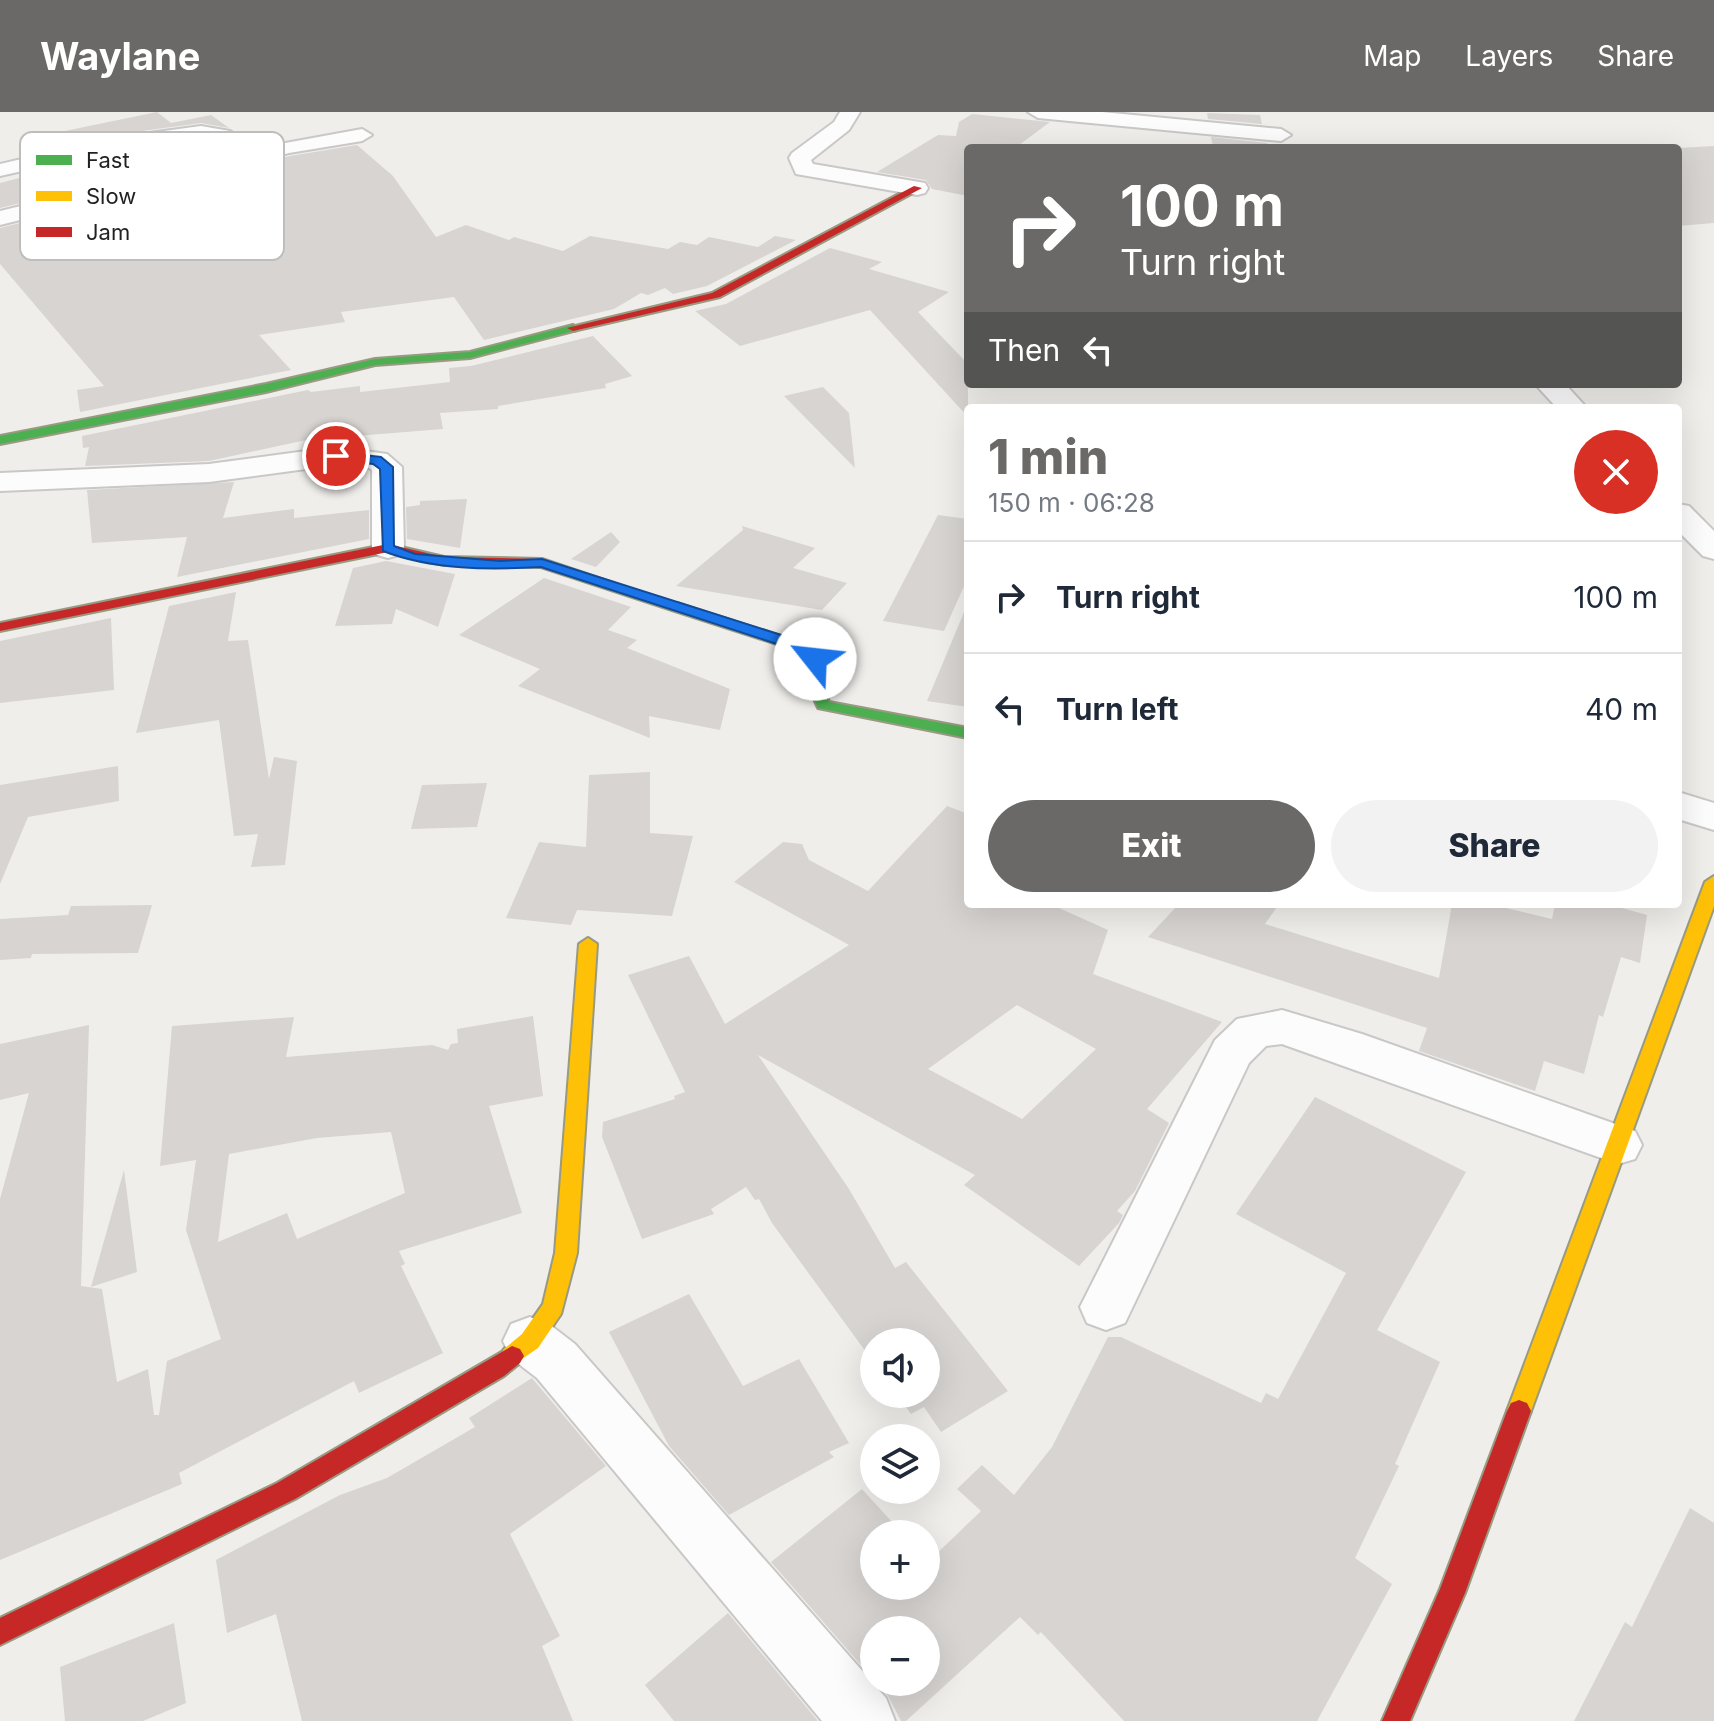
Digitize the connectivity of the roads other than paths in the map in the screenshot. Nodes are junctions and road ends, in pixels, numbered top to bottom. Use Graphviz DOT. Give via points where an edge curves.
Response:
graph roads {
  1 [pos="850,112"];
  2 [pos="1038,112"];
  3 [pos="1267,112"];
  4 [pos="362,135"];
  5 [pos="1289,141"];
  6 [pos="284,150"];
  7 [pos="20,166"];
  8 [pos="0,170"];
  9 [pos="917,188"];
  10 [pos="20,213"];
  11 [pos="0,218"];
  12 [pos="1553,388"];
  13 [pos="1569,404"];
  14 [pos="0,440"];
  15 [pos="0,482"];
  16 [pos="1682,517"];
  17 [pos="388,548"];
  18 [pos="1714,549"];
  19 [pos="0,627"];
  20 [pos="964,732"];
  21 [pos="1682,806"];
  22 [pos="1714,817"];
  23 [pos="1714,882"];
  24 [pos="588,944"];
  25 [pos="1618,1145"];
  26 [pos="1106,1307"];
  27 [pos="530,1341"];
  28 [pos="0,1632"];
  29 [pos="863,1721"];
  30 [pos="1396,1721"];
  1 -- 9 [label="street" via="842,126 800,158 804,169"];
  2 -- 5 [label="street"];
  3 -- 5 [label="street"];
  4 -- 6 [label="street"];
  7 -- 8 [label="street"];
  9 -- 14 [label="street" via="716,295 470,355 375,362"];
  10 -- 11 [label="street"];
  12 -- 13 [label="street"];
  15 -- 17 [label="street" via="209,473 362,457 387,467"];
  16 -- 18 [label="street"];
  17 -- 19 [label="street"];
  17 -- 20 [label="street" via="413,558 542,563 713,617 791,644 815,659 814,681 823,705"];
  21 -- 22 [label="street"];
  23 -- 25 [label="street"];
  24 -- 27 [label="street" via="566,1253 553,1307"];
  25 -- 26 [label="street" via="1346,1046 1282,1027 1253,1031 1231,1052"];
  25 -- 30 [label="street" via="1452,1593"];
  27 -- 28 [label="street" via="496,1369 286,1491"];
  27 -- 29 [label="street" via="588,1397"];
}
